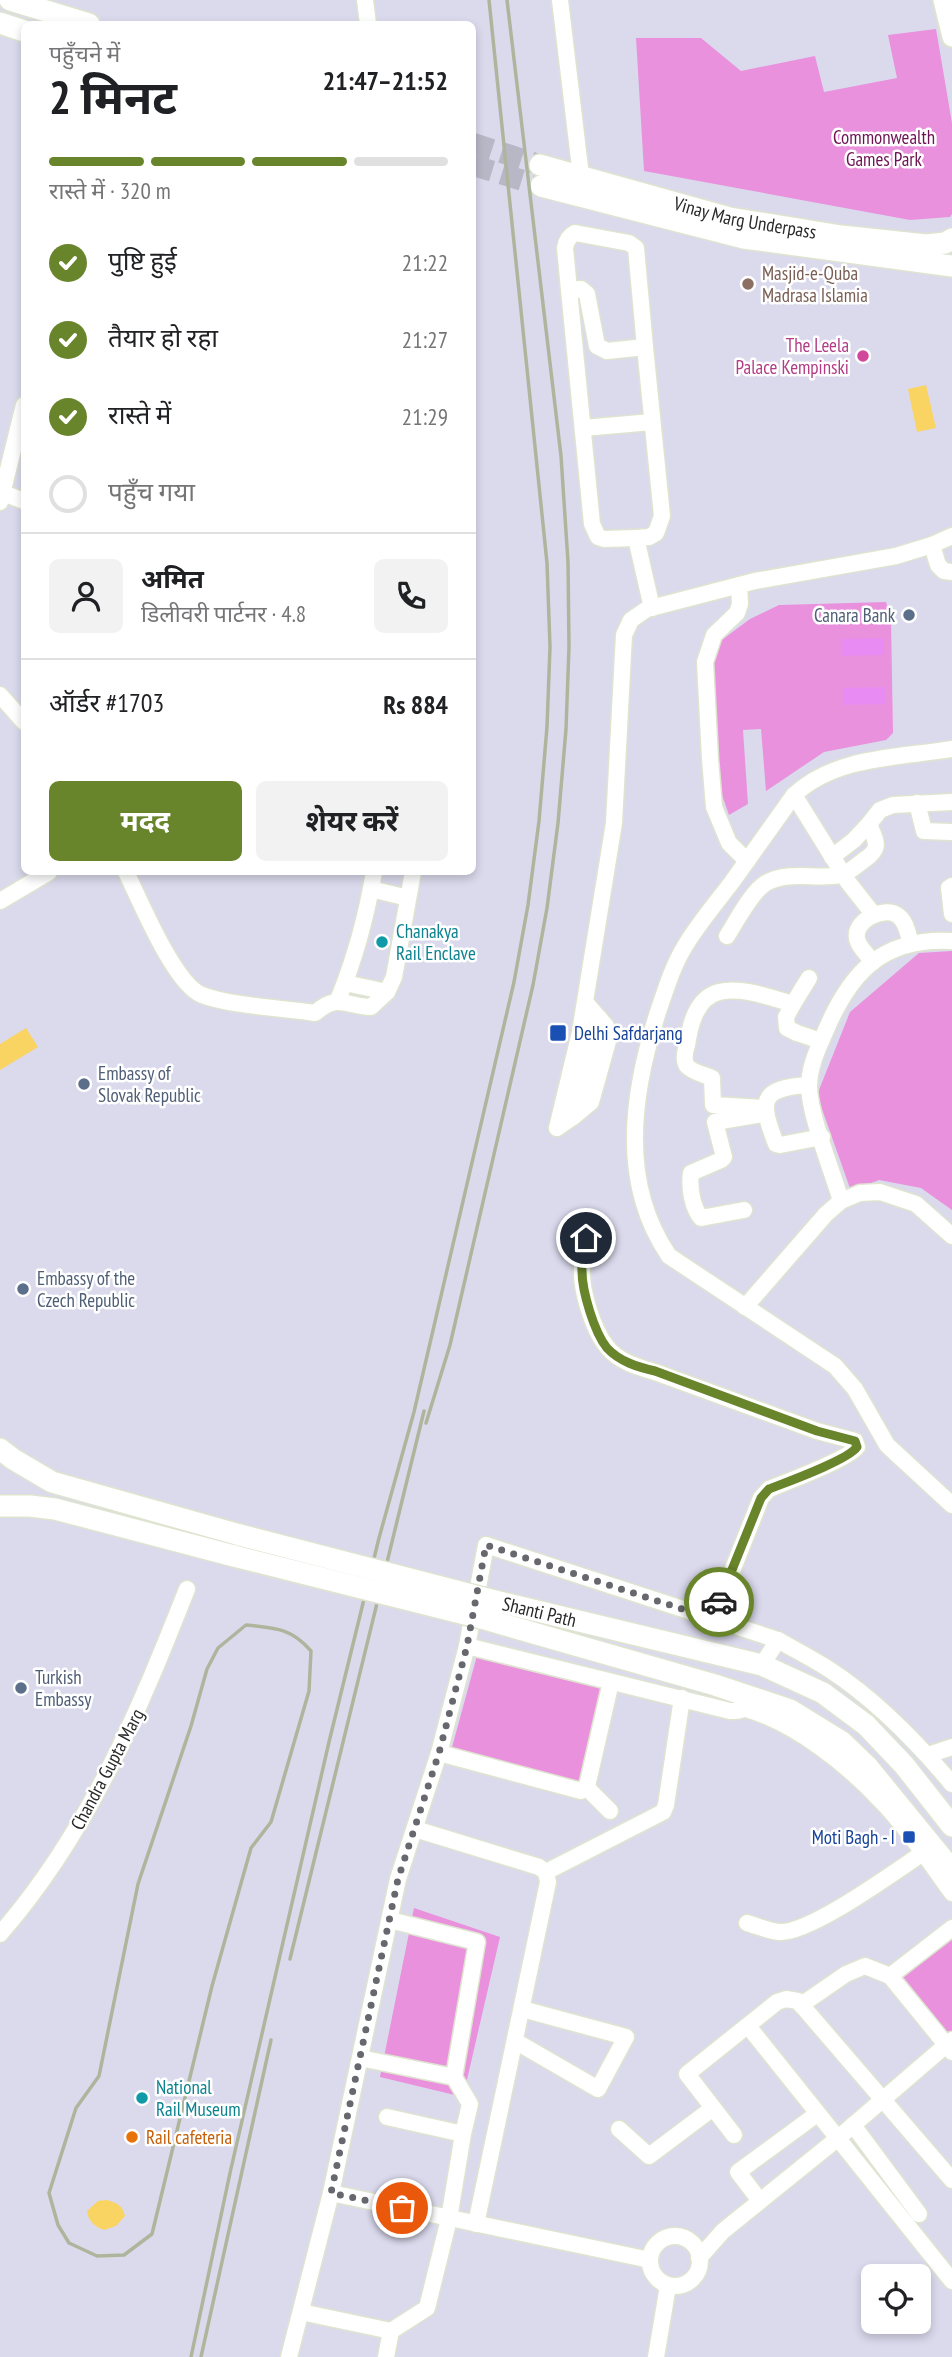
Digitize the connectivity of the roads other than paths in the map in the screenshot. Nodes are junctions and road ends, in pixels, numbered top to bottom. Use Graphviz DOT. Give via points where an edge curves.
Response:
graph roads {
  1 [pos="10,0"];
  2 [pos="365,0"];
  3 [pos="560,0"];
  4 [pos="943,0"];
  5 [pos="79,21"];
  6 [pos="368,21"];
  7 [pos="0,23"];
  8 [pos="21,29"];
  9 [pos="952,37"];
  10 [pos="581,176"];
  11 [pos="952,239"];
  12 [pos="952,266"];
  13 [pos="569,290"];
  14 [pos="645,347"];
  15 [pos="21,418"];
  16 [pos="652,422"];
  17 [pos="583,428"];
  18 [pos="2,497"];
  19 [pos="21,500"];
  20 [pos="952,536"];
  21 [pos="636,538"];
  22 [pos="932,545"];
  23 [pos="952,572"];
  24 [pos="738,585"];
  25 [pos="652,608"];
  26 [pos="0,695"];
  27 [pos="21,719"];
  28 [pos="952,749"];
  29 [pos="794,795"];
  30 [pos="952,802"];
  31 [pos="916,803"];
  32 [pos="869,824"];
  33 [pos="952,832"];
  34 [pos="832,857"];
  35 [pos="747,861"];
  36 [pos="44,875"];
  37 [pos="128,875"];
  38 [pos="373,875"];
  39 [pos="412,875"];
  40 [pos="843,875"];
  41 [pos="952,886"];
  42 [pos="371,889"];
  43 [pos="408,898"];
  44 [pos="0,901"];
  45 [pos="952,914"];
  46 [pos="874,915"];
  47 [pos="727,936"];
  48 [pos="952,941"];
  49 [pos="911,944"];
  50 [pos="873,962"];
  51 [pos="809,978"];
  52 [pos="345,983"];
  53 [pos="387,992"];
  54 [pos="338,1000"];
  55 [pos="585,1002"];
  56 [pos="793,1004"];
  57 [pos="821,1041"];
  58 [pos="809,1085"];
  59 [pos="765,1111"];
  60 [pos="822,1138"];
  61 [pos="841,1201"];
  62 [pos="744,1210"];
  63 [pos="589,1225"];
  64 [pos="952,1236"];
  65 [pos="746,1307"];
  66 [pos="0,1449"];
  67 [pos="952,1505"];
  68 [pos="0,1506"];
  69 [pos="187,1589"];
  70 [pos="484,1608"];
  71 [pos="713,1619"];
  72 [pos="778,1640"];
  73 [pos="467,1646"];
  74 [pos="762,1665"];
  75 [pos="611,1682"];
  76 [pos="682,1698"];
  77 [pos="750,1702"];
  78 [pos="952,1747"];
  79 [pos="439,1753"];
  80 [pos="928,1755"];
  81 [pos="952,1783"];
  82 [pos="586,1787"];
  83 [pos="610,1811"];
  84 [pos="952,1826"];
  85 [pos="415,1829"];
  86 [pos="923,1853"];
  87 [pos="952,1870"];
  88 [pos="546,1872"];
  89 [pos="952,1893"];
  90 [pos="390,1920"];
  91 [pos="747,1923"];
  92 [pos="952,1928"];
  93 [pos="0,1934"];
  94 [pos="890,1976"];
  95 [pos="801,2005"];
  96 [pos="522,2009"];
  97 [pos="748,2026"];
  98 [pos="515,2041"];
  99 [pos="950,2045"];
  100 [pos="360,2058"];
  101 [pos="454,2077"];
  102 [pos="883,2099"];
  103 [pos="713,2108"];
  104 [pos="817,2114"];
  105 [pos="387,2116"];
  106 [pos="853,2125"];
  107 [pos="619,2129"];
  108 [pos="463,2134"];
  109 [pos="734,2135"];
  110 [pos="837,2139"];
  111 [pos="864,2140"];
  112 [pos="848,2153"];
  113 [pos="952,2180"];
  114 [pos="331,2193"];
  115 [pos="760,2201"];
  116 [pos="919,2214"];
  117 [pos="449,2219"];
  118 [pos="476,2224"];
  119 [pos="699,2258"];
  120 [pos="650,2260"];
  121 [pos="952,2281"];
  122 [pos="668,2286"];
  123 [pos="301,2312"];
  124 [pos="391,2331"];
  125 [pos="289,2357"];
  126 [pos="386,2357"];
  127 [pos="656,2357"];
  1 -- 5 [label="main road"];
  2 -- 6 [label="street"];
  3 -- 10 [label="street"];
  4 -- 9 [label="street"];
  7 -- 8 [label="main road"];
  10 -- 11 [label="main road, Vinay Marg Underpass" via="742,220 926,246"];
  10 -- 12 [label="main road, Vinay Marg Underpass" via="541,176 744,238"];
  13 -- 14 [label="street" via="581,289 587,294 595,341 601,349"];
  13 -- 14 [label="street" via="565,248 571,235 629,243 636,248"];
  13 -- 17 [label="street"];
  14 -- 16 [label="street"];
  15 -- 18 [label="street"];
  16 -- 17 [label="street"];
  16 -- 21 [label="street" via="662,516 656,533"];
  17 -- 21 [label="street" via="595,531 604,539"];
  18 -- 19 [label="street"];
  20 -- 22 [label="street"];
  21 -- 25 [label="street"];
  22 -- 23 [label="street" via="938,565 944,572"];
  22 -- 24 [label="street" via="896,556"];
  24 -- 25 [label="street"];
  24 -- 35 [label="street" via="737,613 714,635 705,662 714,807 729,843"];
  25 -- 55 [label="street" via="631,620 624,635 614,823"];
  26 -- 27 [label="street"];
  28 -- 29 [label="street" via="856,763 806,784"];
  29 -- 34 [label="street"];
  29 -- 35 [label="street"];
  30 -- 31 [label="street"];
  31 -- 32 [label="street" via="880,810"];
  31 -- 33 [label="street" via="924,831"];
  32 -- 34 [label="street"];
  32 -- 40 [label="street" via="877,848 874,854"];
  34 -- 40 [label="street"];
  35 -- 65 [label="street" via="684,947 665,990 643,1062 634,1139 640,1186 657,1239 683,1267"];
  36 -- 44 [label="street"];
  37 -- 54 [label="street" via="183,981 199,994 315,1013"];
  38 -- 42 [label="street"];
  39 -- 43 [label="street"];
  40 -- 46 [label="street"];
  40 -- 47 [label="street" via="790,876 766,883"];
  41 -- 45 [label="street"];
  42 -- 43 [label="street"];
  42 -- 52 [label="street"];
  43 -- 53 [label="street" via="394,977"];
  46 -- 49 [label="street" via="887,911 898,915"];
  46 -- 50 [label="street" via="862,922 857,938"];
  48 -- 49 [label="street"];
  49 -- 50 [label="street"];
  50 -- 57 [label="street" via="850,983"];
  51 -- 56 [label="street"];
  52 -- 53 [label="street"];
  52 -- 54 [label="street"];
  53 -- 54 [label="street" via="371,1007"];
  55 -- 55 [label="street" via="580,1032 557,1128 573,1117 599,1018"];
  56 -- 57 [label="street" via="786,1017 787,1028"];
  56 -- 59 [label="street" via="744,991 721,991 710,995 691,1022 684,1057 687,1066 712,1077 713,1105"];
  57 -- 58 [label="street"];
  58 -- 59 [label="street" via="772,1093"];
  58 -- 60 [label="street"];
  59 -- 60 [label="street" via="776,1144"];
  59 -- 62 [label="street" via="715,1122 724,1157 691,1172 690,1184 701,1218"];
  60 -- 61 [label="street"];
  61 -- 64 [label="street" via="860,1193 899,1197 916,1204"];
  61 -- 65 [label="street"];
  63 -- 71 [label="street" via="581,1270 586,1299 607,1348 631,1365 855,1441 857,1447 769,1489 761,1498"];
  65 -- 67 [label="street" via="835,1366 855,1389 887,1445"];
  66 -- 70 [label="main road, Shanti Path, bridge" via="52,1482"];
  68 -- 70 [label="main road, Shanti Path, bridge" via="55,1510 234,1556"];
  69 -- 93 [label="street, Chandra Gupta Marg" via="117,1756 55,1863"];
  70 -- 74 [label="main road, Shanti Path"];
  70 -- 77 [label="main road, Shanti Path"];
  71 -- 72 [label="street"];
  71 -- 73 [label="street" via="486,1545"];
  72 -- 74 [label="street"];
  72 -- 80 [label="street" via="858,1690"];
  73 -- 75 [label="street"];
  73 -- 79 [label="street"];
  74 -- 84 [label="main road, Shanti Path" via="822,1693 866,1725"];
  75 -- 76 [label="street"];
  75 -- 82 [label="street"];
  76 -- 77 [label="street" via="739,1712"];
  76 -- 88 [label="street" via="663,1812"];
  77 -- 86 [label="street" via="826,1753 883,1803"];
  77 -- 87 [label="main road, Shanti Path" via="790,1710 842,1742"];
  78 -- 80 [label="street"];
  79 -- 82 [label="street" via="573,1791"];
  79 -- 85 [label="street"];
  80 -- 81 [label="street"];
  82 -- 83 [label="street"];
  85 -- 88 [label="street"];
  85 -- 90 [label="street"];
  86 -- 89 [label="street"];
  86 -- 91 [label="street" via="799,1929 779,1932"];
  88 -- 96 [label="street" via="548,1882"];
  90 -- 100 [label="street"];
  90 -- 101 [label="street" via="477,1942"];
  92 -- 94 [label="street"];
  94 -- 95 [label="street" via="865,1966"];
  94 -- 99 [label="street"];
  95 -- 97 [label="street" via="786,1999 777,2002"];
  95 -- 102 [label="street"];
  96 -- 98 [label="street"];
  96 -- 98 [label="street" via="626,2037 598,2089"];
  97 -- 103 [label="street" via="687,2074"];
  97 -- 104 [label="street"];
  98 -- 118 [label="street"];
  99 -- 102 [label="street"];
  100 -- 101 [label="street"];
  100 -- 114 [label="street"];
  101 -- 108 [label="street" via="470,2104"];
  102 -- 106 [label="street"];
  102 -- 113 [label="street"];
  103 -- 107 [label="street" via="649,2156"];
  103 -- 109 [label="street"];
  104 -- 110 [label="street"];
  104 -- 115 [label="street" via="738,2172"];
  105 -- 108 [label="street"];
  106 -- 110 [label="street"];
  106 -- 111 [label="street"];
  108 -- 117 [label="street"];
  110 -- 112 [label="street"];
  110 -- 115 [label="street"];
  111 -- 112 [label="street"];
  111 -- 116 [label="street"];
  112 -- 121 [label="street"];
  114 -- 117 [label="street"];
  114 -- 123 [label="street"];
  115 -- 119 [label="street"];
  117 -- 118 [label="street"];
  117 -- 124 [label="street" via="427,2308"];
  118 -- 120 [label="street"];
  119 -- 120 [label="street" via="693,2244 678,2236 656,2245"];
  119 -- 122 [label="street" via="695,2278"];
  120 -- 122 [label="street" via="655,2276"];
  122 -- 127 [label="street"];
  123 -- 124 [label="street"];
  123 -- 125 [label="street"];
  124 -- 126 [label="street"];
}
